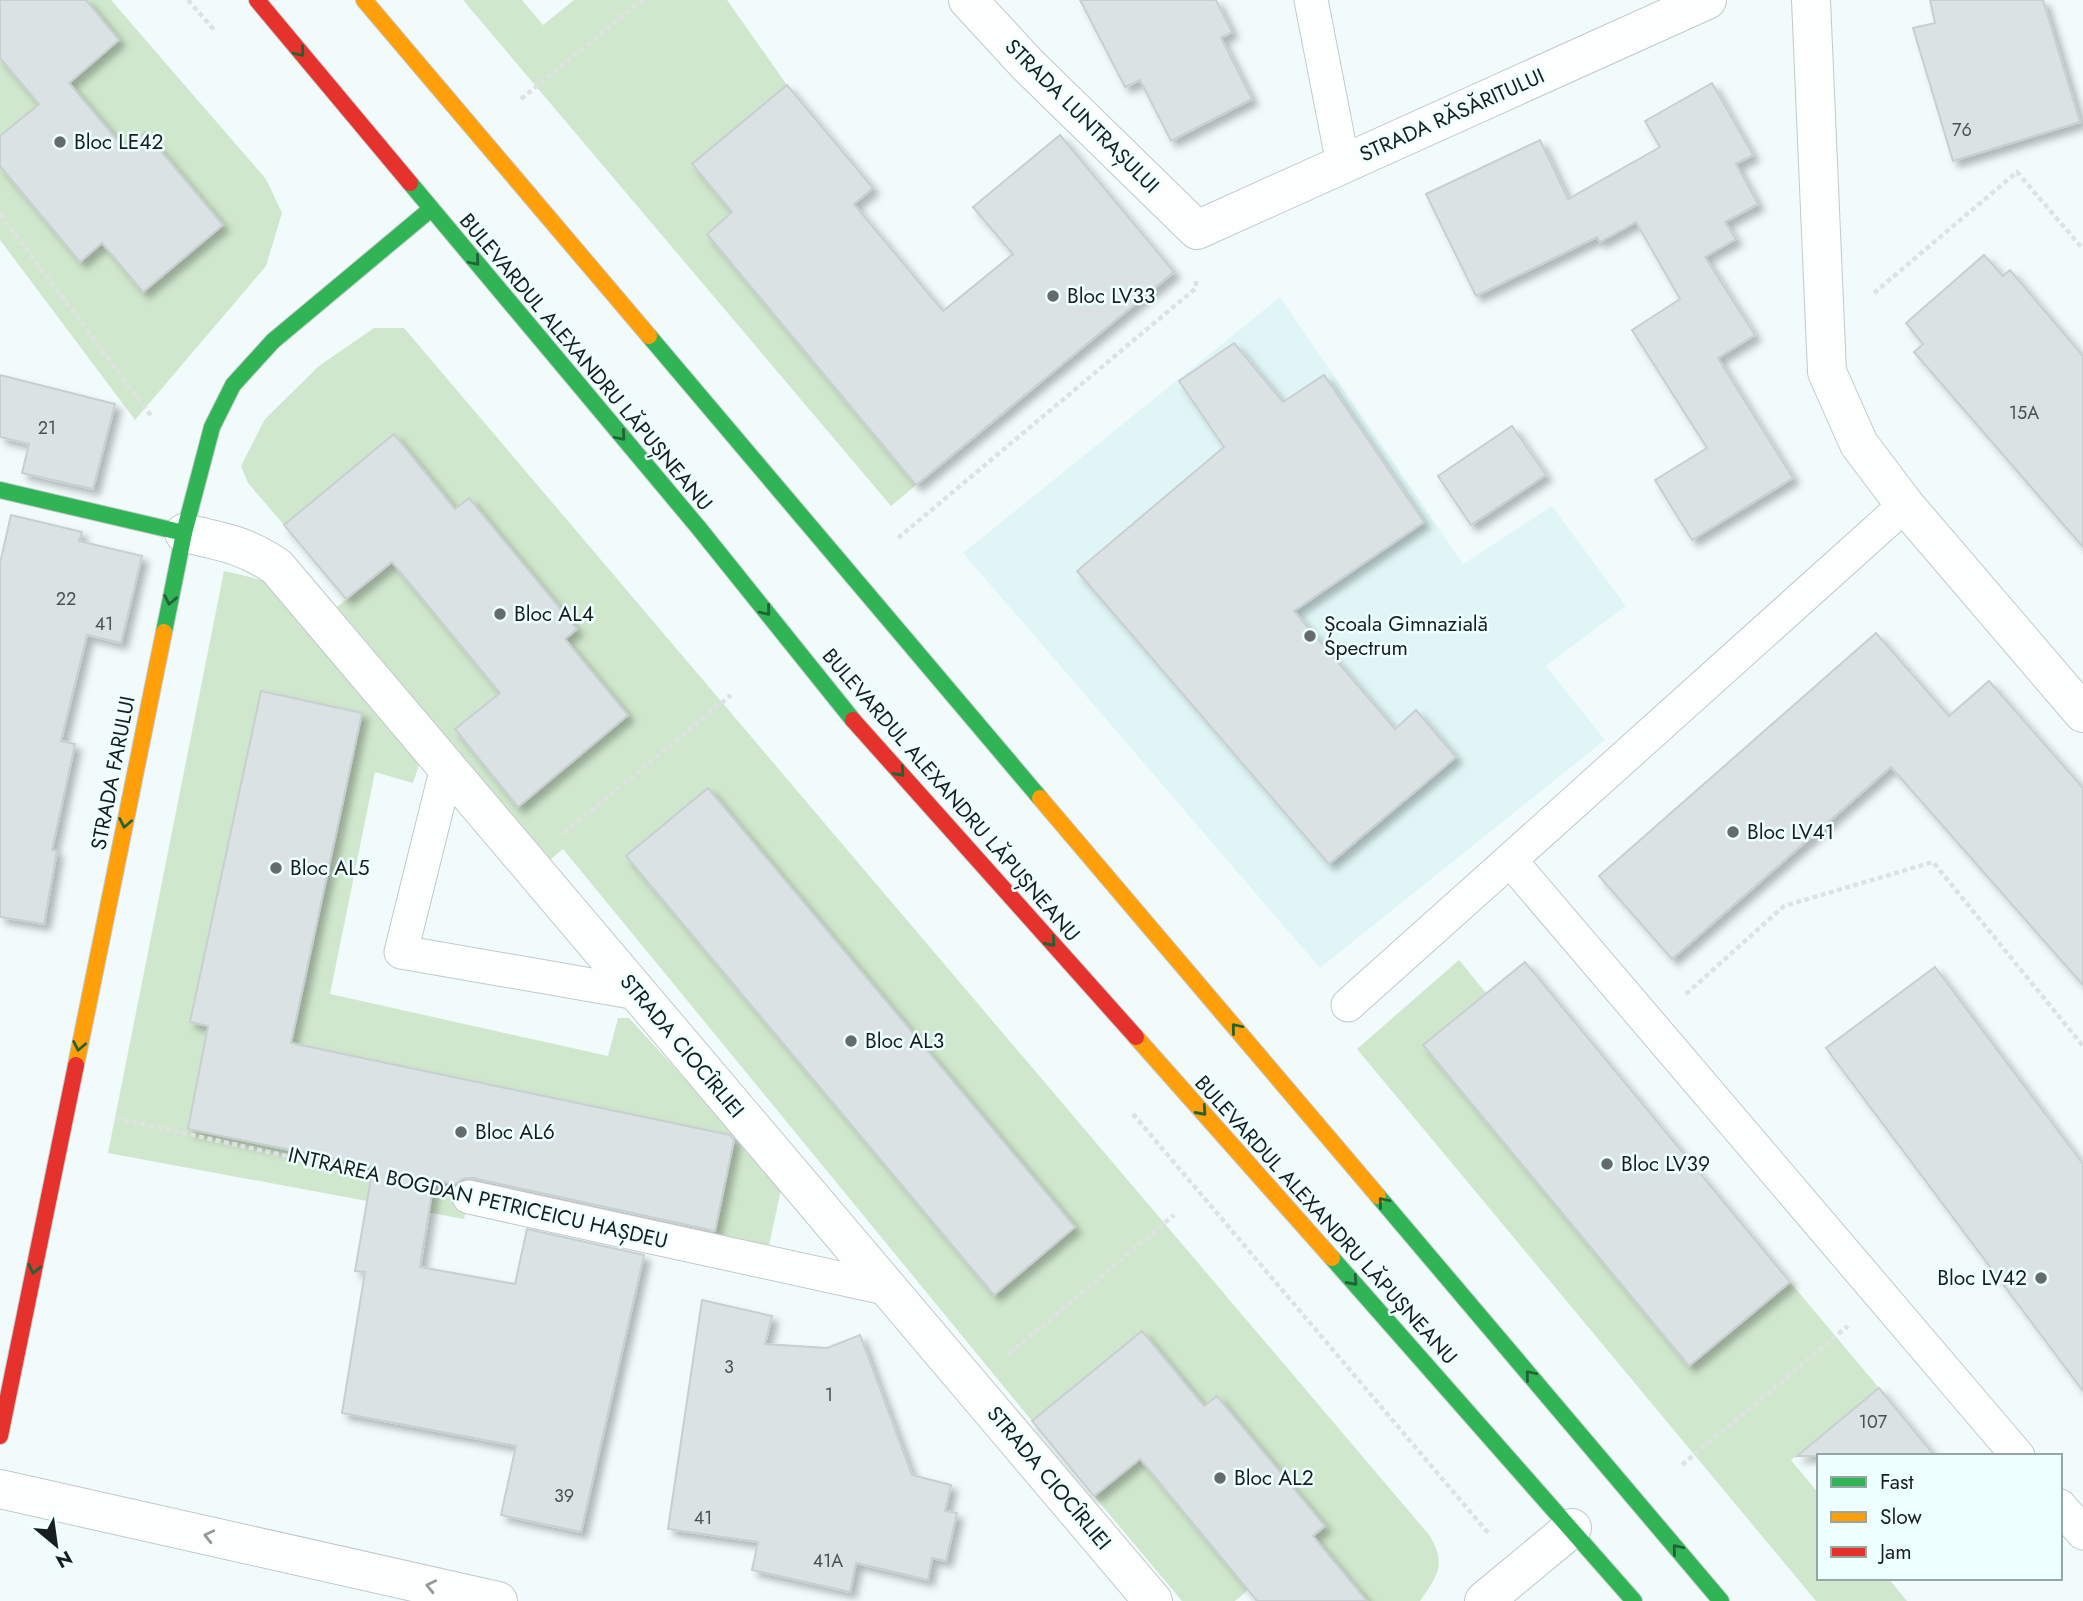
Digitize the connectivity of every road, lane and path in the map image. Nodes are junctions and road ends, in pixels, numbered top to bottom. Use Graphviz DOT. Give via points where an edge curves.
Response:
graph roads {
  1 [pos="257,0"];
  2 [pos="364,0"];
  3 [pos="642,0"];
  4 [pos="968,0"];
  5 [pos="1311,0"];
  6 [pos="1707,0"];
  7 [pos="1811,0"];
  8 [pos="521,99"];
  9 [pos="1343,164"];
  10 [pos="431,209"];
  11 [pos="0,214"];
  12 [pos="1197,230"];
  13 [pos="2083,249"];
  14 [pos="1826,334"];
  15 [pos="152,417"];
  16 [pos="0,490"];
  17 [pos="1905,505"];
  18 [pos="184,533"];
  19 [pos="898,538"];
  20 [pos="731,695"];
  21 [pos="2083,713"];
  22 [pos="447,767"];
  23 [pos="1510,860"];
  24 [pos="528,863"];
  25 [pos="637,993"];
  26 [pos="1348,1004"];
  27 [pos="1651,1025"];
  28 [pos="2083,1046"];
  29 [pos="67,1107"];
  30 [pos="469,1197"];
  31 [pos="1174,1215"];
  32 [pos="889,1289"];
  33 [pos="1884,1296"];
  34 [pos="971,1387"];
  35 [pos="0,1436"];
  36 [pos="2016,1454"];
  37 [pos="1682,1465"];
  38 [pos="0,1489"];
  39 [pos="2062,1508"];
  40 [pos="1573,1528"];
  41 [pos="2083,1532"];
  42 [pos="498,1601"];
  43 [pos="1153,1601"];
  44 [pos="1484,1601"];
  45 [pos="1634,1601"];
  46 [pos="1721,1601"];
  1 -- 10 [label="main road, BULEVARDUL ALEXANDRU LĂPUȘNEANU, one-way"];
  46 -- 2 [label="main road, one-way"];
  3 -- 8 [label="path"];
  4 -- 12 [label="street, STRADA LUNTRAȘULUI"];
  5 -- 9 [label="lane"];
  6 -- 9 [label="street, STRADA RĂSĂRITULUI"];
  7 -- 14 [label="street"];
  9 -- 12 [label="street, STRADA RĂSĂRITULUI"];
  10 -- 18 [label="main road, STRADA FARULUI" via="273,341 233,385 212,427"];
  10 -- 40 [label="main road, BULEVARDUL ALEXANDRU LĂPUȘNEANU, one-way" via="854,720"];
  11 -- 15 [label="path"];
  12 -- 19 [label="path" via="1196,288"];
  13 -- 14 [label="path" via="2017,172"];
  14 -- 17 [label="street" via="1827,372 1859,444"];
  16 -- 18 [label="main road"];
  17 -- 21 [label="street"];
  17 -- 23 [label="lane"];
  18 -- 22 [label="street, STRADA CIOCÎRLIEI" via="256,552 278,567"];
  18 -- 29 [label="main road, STRADA FARULUI, one-way"];
  20 -- 24 [label="path"];
  22 -- 24 [label="street, STRADA CIOCÎRLIEI"];
  22 -- 25 [label="lane" via="401,951"];
  23 -- 26 [label="lane"];
  23 -- 27 [label="lane"];
  24 -- 25 [label="street, STRADA CIOCÎRLIEI"];
  25 -- 32 [label="street, STRADA CIOCÎRLIEI"];
  27 -- 28 [label="path" via="1784,906 1933,862"];
  27 -- 33 [label="lane"];
  29 -- 30 [label="path, INTRAREA BOGDAN PETRICEICU HAȘDEU"];
  29 -- 35 [label="main road, STRADA FARULUI, one-way"];
  30 -- 32 [label="lane, INTRAREA BOGDAN PETRICEICU HAȘDEU"];
  31 -- 34 [label="path"];
  32 -- 34 [label="street, STRADA CIOCÎRLIEI"];
  33 -- 36 [label="lane"];
  33 -- 37 [label="path"];
  34 -- 43 [label="street, STRADA CIOCÎRLIEI"];
  42 -- 38 [label="street, one-way"];
  39 -- 41 [label="lane"];
  40 -- 44 [label="street"];
  40 -- 45 [label="main road, BULEVARDUL ALEXANDRU LĂPUȘNEANU"];
}
